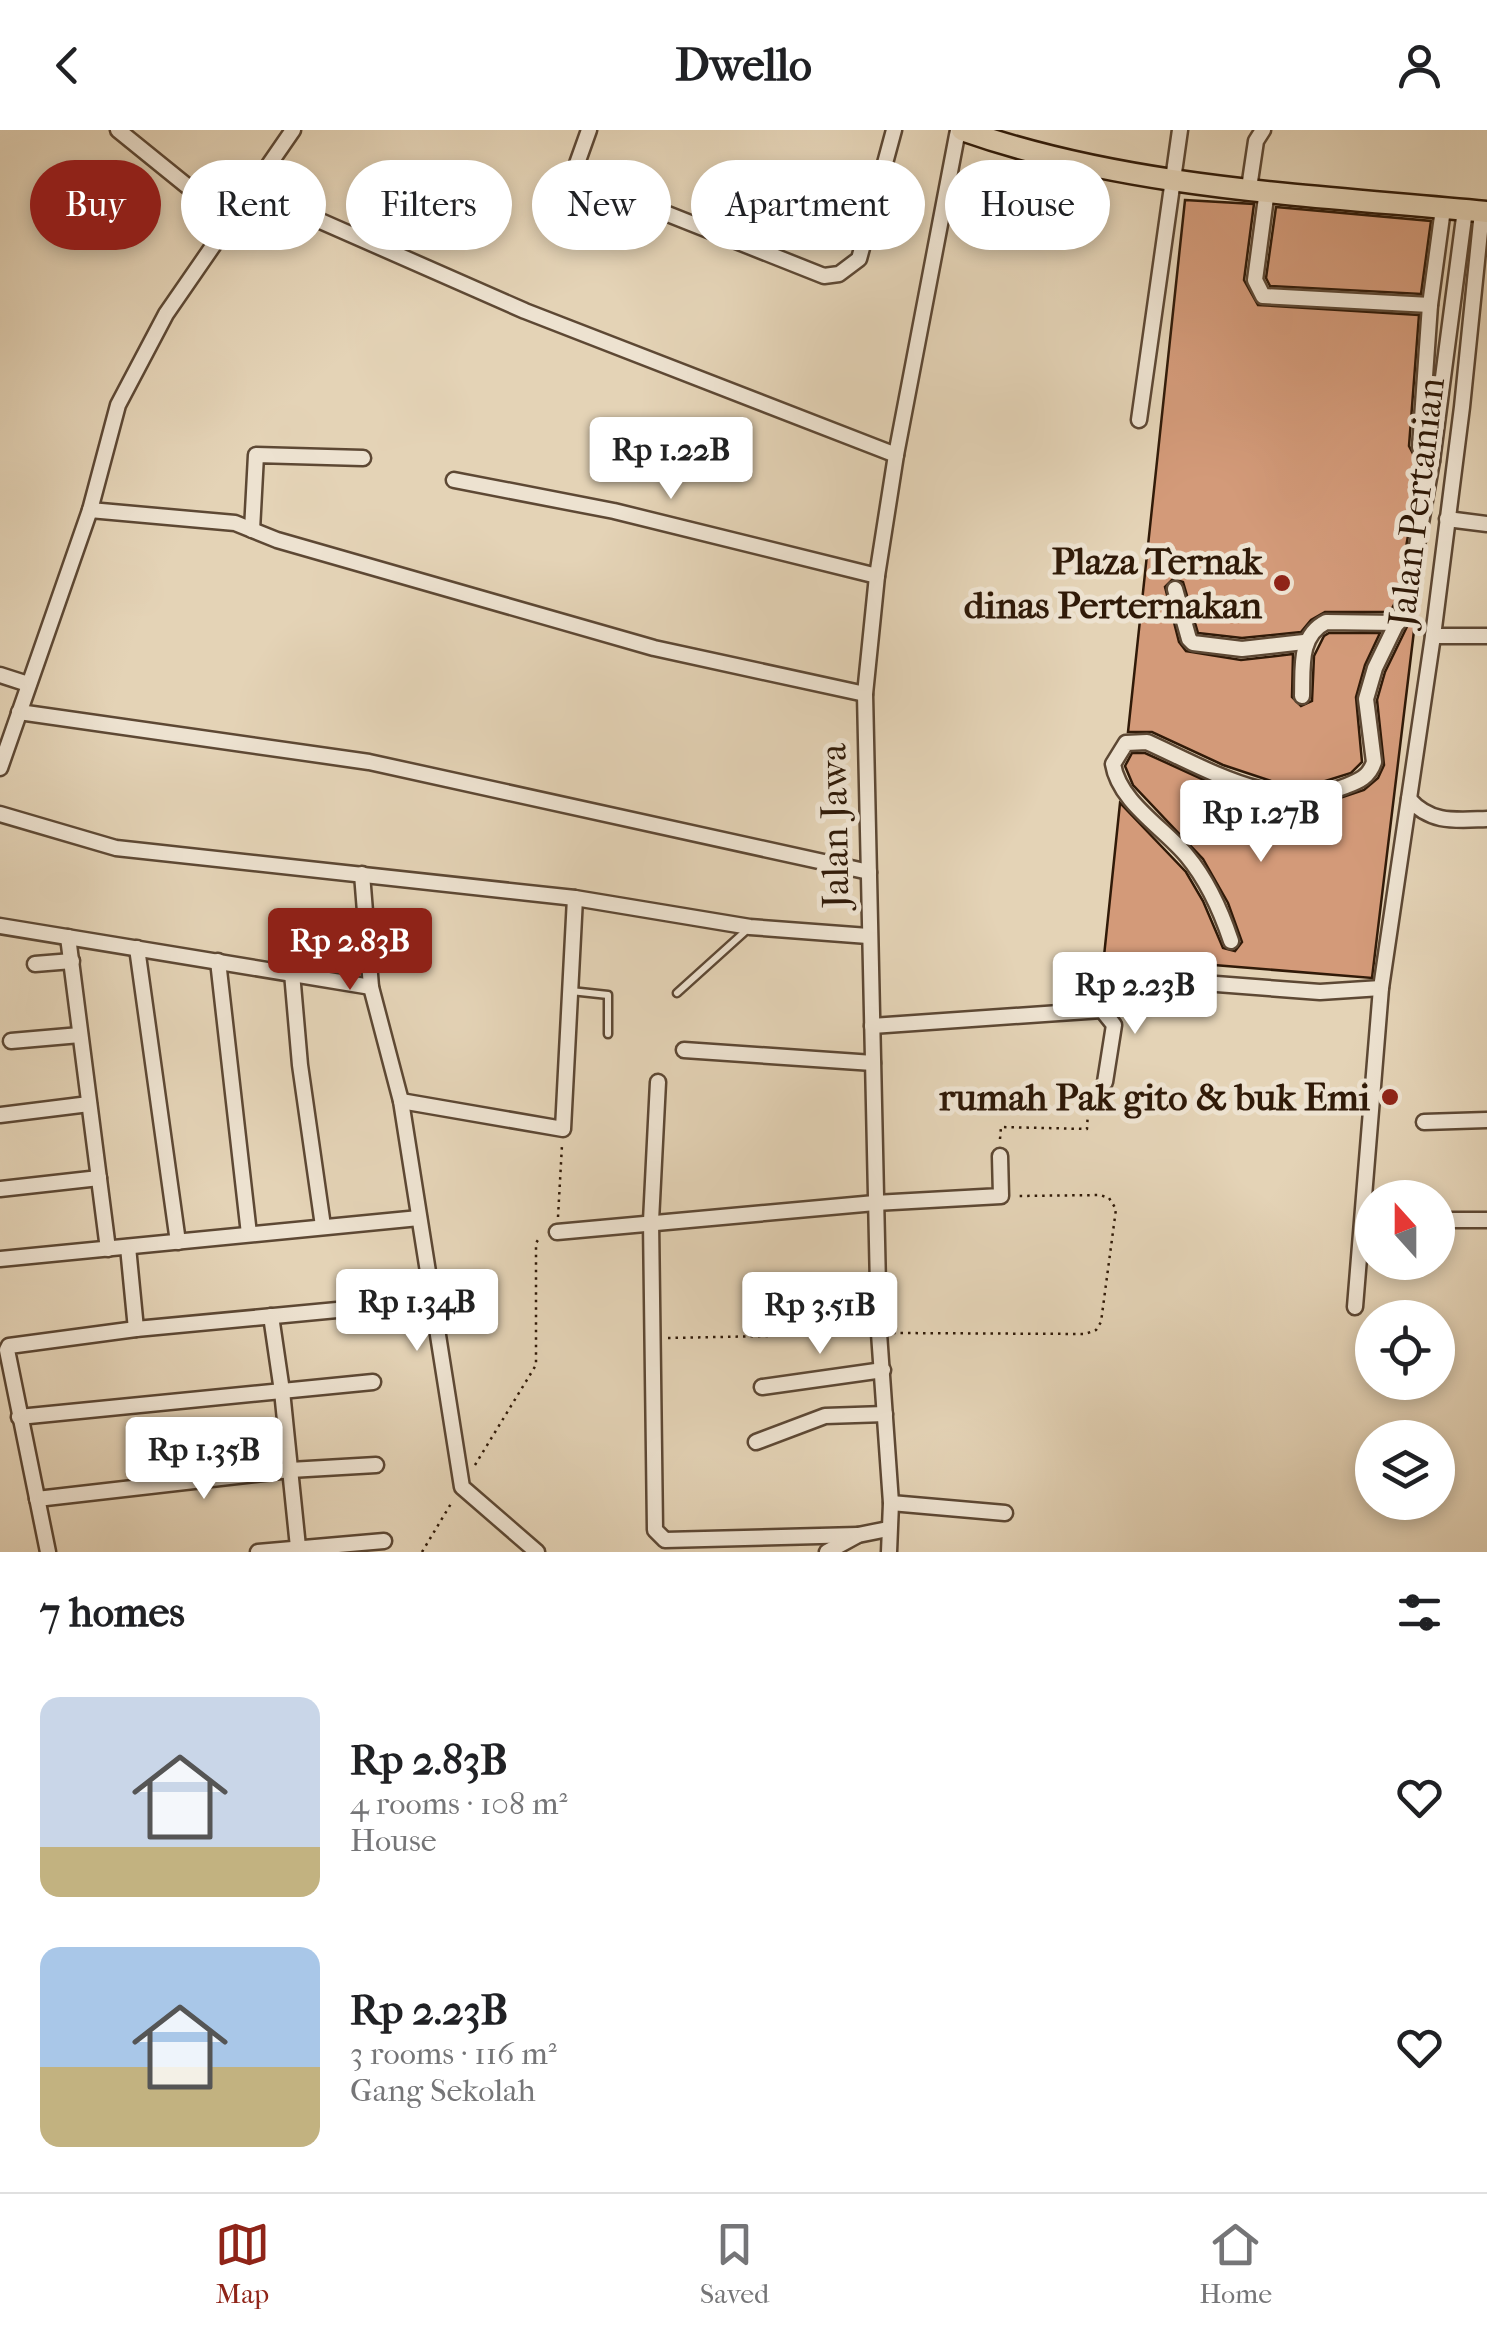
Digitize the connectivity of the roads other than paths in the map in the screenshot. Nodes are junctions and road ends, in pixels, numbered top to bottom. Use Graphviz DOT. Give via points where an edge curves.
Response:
graph roads {
  1 [pos="118,130"];
  2 [pos="293,130"];
  3 [pos="589,130"];
  4 [pos="894,130"];
  5 [pos="960,130"];
  6 [pos="1180,130"];
  7 [pos="1263,130"];
  8 [pos="272,160"];
  9 [pos="181,181"];
  10 [pos="1170,181"];
  11 [pos="1258,189"];
  12 [pos="1443,208"];
  13 [pos="1478,211"];
  14 [pos="326,223"];
  15 [pos="209,250"];
  16 [pos="1430,305"];
  17 [pos="1138,420"];
  18 [pos="896,456"];
  19 [pos="363,458"];
  20 [pos="1432,461"];
  21 [pos="454,480"];
  22 [pos="90,510"];
  23 [pos="1447,519"];
  24 [pos="1487,524"];
  25 [pos="252,530"];
  26 [pos="877,576"];
  27 [pos="1175,589"];
  28 [pos="1398,623"];
  29 [pos="1432,636"];
  30 [pos="1487,636"];
  31 [pos="1304,642"];
  32 [pos="0,675"];
  33 [pos="28,684"];
  34 [pos="864,694"];
  35 [pos="1302,696"];
  36 [pos="18,712"];
  37 [pos="0,768"];
  38 [pos="1409,800"];
  39 [pos="0,814"];
  40 [pos="1487,818"];
  41 [pos="869,872"];
  42 [pos="362,874"];
  43 [pos="575,898"];
  44 [pos="0,926"];
  45 [pos="750,927"];
  46 [pos="868,936"];
  47 [pos="68,937"];
  48 [pos="1232,941"];
  49 [pos="137,948"];
  50 [pos="72,961"];
  51 [pos="218,961"];
  52 [pos="35,964"];
  53 [pos="292,973"];
  54 [pos="371,988"];
  55 [pos="1381,988"];
  56 [pos="569,991"];
  57 [pos="677,994"];
  58 [pos="1102,1010"];
  59 [pos="872,1026"];
  60 [pos="608,1034"];
  61 [pos="80,1036"];
  62 [pos="11,1041"];
  63 [pos="684,1050"];
  64 [pos="873,1063"];
  65 [pos="658,1082"];
  66 [pos="1105,1082"];
  67 [pos="400,1101"];
  68 [pos="89,1104"];
  69 [pos="0,1115"];
  70 [pos="1487,1120"];
  71 [pos="1424,1122"];
  72 [pos="1000,1156"];
  73 [pos="99,1178"];
  74 [pos="1370,1180"];
  75 [pos="0,1189"];
  76 [pos="875,1203"];
  77 [pos="419,1218"];
  78 [pos="1455,1220"];
  79 [pos="1486,1220"];
  80 [pos="650,1221"];
  81 [pos="323,1226"];
  82 [pos="557,1232"];
  83 [pos="248,1234"];
  84 [pos="178,1242"];
  85 [pos="128,1247"];
  86 [pos="108,1248"];
  87 [pos="0,1259"];
  88 [pos="337,1310"];
  89 [pos="271,1316"];
  90 [pos="136,1329"];
  91 [pos="883,1370"];
  92 [pos="373,1382"];
  93 [pos="762,1387"];
  94 [pos="282,1392"];
  95 [pos="885,1414"];
  96 [pos="19,1417"];
  97 [pos="756,1442"];
  98 [pos="376,1466"];
  99 [pos="290,1470"];
  100 [pos="37,1499"];
  101 [pos="890,1503"];
  102 [pos="1005,1514"];
  103 [pos="888,1529"];
  104 [pos="858,1535"];
  105 [pos="384,1542"];
  106 [pos="298,1548"];
  107 [pos="48,1552"];
  108 [pos="258,1552"];
  109 [pos="537,1552"];
  110 [pos="827,1552"];
  111 [pos="889,1552"];
  1 -- 9 [label="street"];
  2 -- 8 [label="street"];
  3 -- 4 [label="street" via="576,178 824,276 859,259"];
  5 -- 10 [label="main road"];
  5 -- 18 [label="street, Jalan Jawa"];
  6 -- 10 [label="street"];
  7 -- 11 [label="street" via="1256,141"];
  10 -- 11 [label="main road"];
  10 -- 17 [label="street"];
  11 -- 12 [label="main road"];
  11 -- 16 [label="street" via="1254,280 1263,296"];
  12 -- 13 [label="main road"];
  12 -- 16 [label="street"];
  13 -- 20 [label="street"];
  13 -- 23 [label="street, Jalan Pertanian"];
  14 -- 18 [label="street" via="525,311"];
  15 -- 22 [label="street" via="118,405"];
  16 -- 20 [label="street" via="1420,447"];
  18 -- 26 [label="street, Jalan Jawa"];
  19 -- 25 [label="street" via="256,456"];
  20 -- 28 [label="street"];
  21 -- 26 [label="street" via="614,510"];
  22 -- 25 [label="street"];
  22 -- 33 [label="street"];
  23 -- 24 [label="street"];
  23 -- 29 [label="street, Jalan Pertanian"];
  25 -- 34 [label="street" via="654,648"];
  26 -- 34 [label="street, Jalan Jawa"];
  27 -- 31 [label="street" via="1194,643 1242,649"];
  28 -- 31 [label="street" via="1326,622"];
  28 -- 48 [label="street" via="1370,682 1374,762 1362,780 1323,794 1270,793 1148,742 1126,743 1118,753 1114,764 1121,784 1193,864"];
  29 -- 30 [label="street"];
  29 -- 38 [label="street, Jalan Pertanian"];
  31 -- 35 [label="street"];
  32 -- 33 [label="street"];
  33 -- 36 [label="street"];
  34 -- 41 [label="street, Jalan Jawa"];
  36 -- 37 [label="street"];
  36 -- 41 [label="street" via="369,762"];
  38 -- 40 [label="street" via="1442,821"];
  38 -- 55 [label="street, Jalan Pertanian"];
  39 -- 42 [label="street" via="116,848"];
  41 -- 46 [label="street, Jalan Jawa"];
  42 -- 43 [label="street"];
  42 -- 54 [label="street"];
  43 -- 45 [label="street"];
  43 -- 56 [label="street"];
  44 -- 47 [label="street"];
  45 -- 46 [label="street"];
  45 -- 57 [label="lane"];
  46 -- 59 [label="street, Jalan Jawa"];
  47 -- 49 [label="street"];
  47 -- 50 [label="street"];
  49 -- 51 [label="street"];
  49 -- 84 [label="street"];
  50 -- 52 [label="street"];
  50 -- 61 [label="street"];
  51 -- 53 [label="street"];
  51 -- 83 [label="street"];
  53 -- 54 [label="street"];
  53 -- 81 [label="street"];
  54 -- 67 [label="street"];
  55 -- 58 [label="street" via="1320,992 1112,976"];
  55 -- 74 [label="street, Jalan Pertanian"];
  56 -- 60 [label="lane" via="608,995"];
  56 -- 67 [label="street" via="562,1128"];
  58 -- 59 [label="street"];
  58 -- 66 [label="street" via="1114,1025"];
  59 -- 64 [label="street, Jalan Jawa"];
  61 -- 62 [label="street"];
  61 -- 68 [label="street"];
  63 -- 64 [label="street"];
  64 -- 76 [label="street, Jalan Jawa"];
  65 -- 80 [label="street"];
  67 -- 77 [label="street"];
  68 -- 69 [label="street"];
  68 -- 73 [label="street"];
  70 -- 71 [label="street"];
  72 -- 76 [label="street" via="1001,1196"];
  73 -- 75 [label="street"];
  73 -- 86 [label="street"];
  76 -- 80 [label="street"];
  76 -- 91 [label="street, Jalan Jawa"];
  77 -- 81 [label="street"];
  77 -- 109 [label="street" via="462,1487"];
  78 -- 79 [label="street"];
  80 -- 82 [label="street"];
  80 -- 104 [label="street" via="658,1536"];
  81 -- 83 [label="street"];
  83 -- 84 [label="street"];
  84 -- 85 [label="street"];
  85 -- 86 [label="street"];
  85 -- 90 [label="street"];
  86 -- 87 [label="street"];
  88 -- 89 [label="street"];
  89 -- 90 [label="street"];
  89 -- 94 [label="street"];
  90 -- 96 [label="street" via="12,1344 6,1350"];
  91 -- 93 [label="street"];
  91 -- 95 [label="street, Jalan Jawa"];
  92 -- 94 [label="street"];
  94 -- 96 [label="street"];
  94 -- 99 [label="street"];
  95 -- 97 [label="street" via="825,1416"];
  95 -- 101 [label="street, Jalan Jawa"];
  96 -- 100 [label="street"];
  98 -- 99 [label="street"];
  99 -- 100 [label="street"];
  99 -- 106 [label="street"];
  100 -- 107 [label="street"];
  101 -- 102 [label="street"];
  101 -- 103 [label="street, Jalan Jawa"];
  103 -- 104 [label="street"];
  103 -- 111 [label="street, Jalan Jawa"];
  104 -- 110 [label="street"];
  105 -- 106 [label="street"];
  106 -- 108 [label="street"];
}
